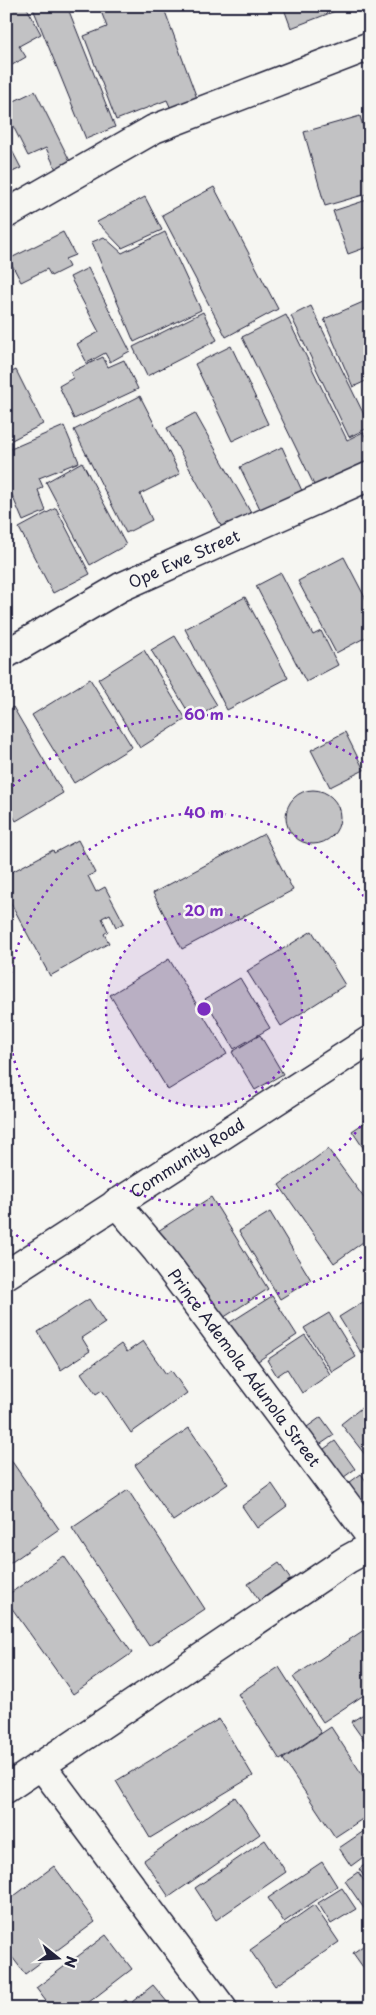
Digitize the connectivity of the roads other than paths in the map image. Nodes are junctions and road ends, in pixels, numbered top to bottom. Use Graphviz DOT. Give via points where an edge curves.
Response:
graph roads {
  1 [pos="370,46"];
  2 [pos="6,214"];
  3 [pos="370,476"];
  4 [pos="6,654"];
  5 [pos="370,1040"];
  6 [pos="116,1203"];
  7 [pos="6,1275"];
  8 [pos="370,1536"];
  9 [pos="370,1547"];
  10 [pos="41,1765"];
  11 [pos="6,1789"];
  12 [pos="223,2009"];
  1 -- 2 [label="street" via="154,129"];
  3 -- 4 [label="street, Ope Ewe Street" via="121,587"];
  5 -- 6 [label="street, Community Road"];
  6 -- 7 [label="street, Community Road"];
  6 -- 8 [label="street, Prince Ademola Adunola Street" via="157,1251"];
  9 -- 10 [label="street"];
  10 -- 11 [label="street"];
  10 -- 12 [label="street"];
}
